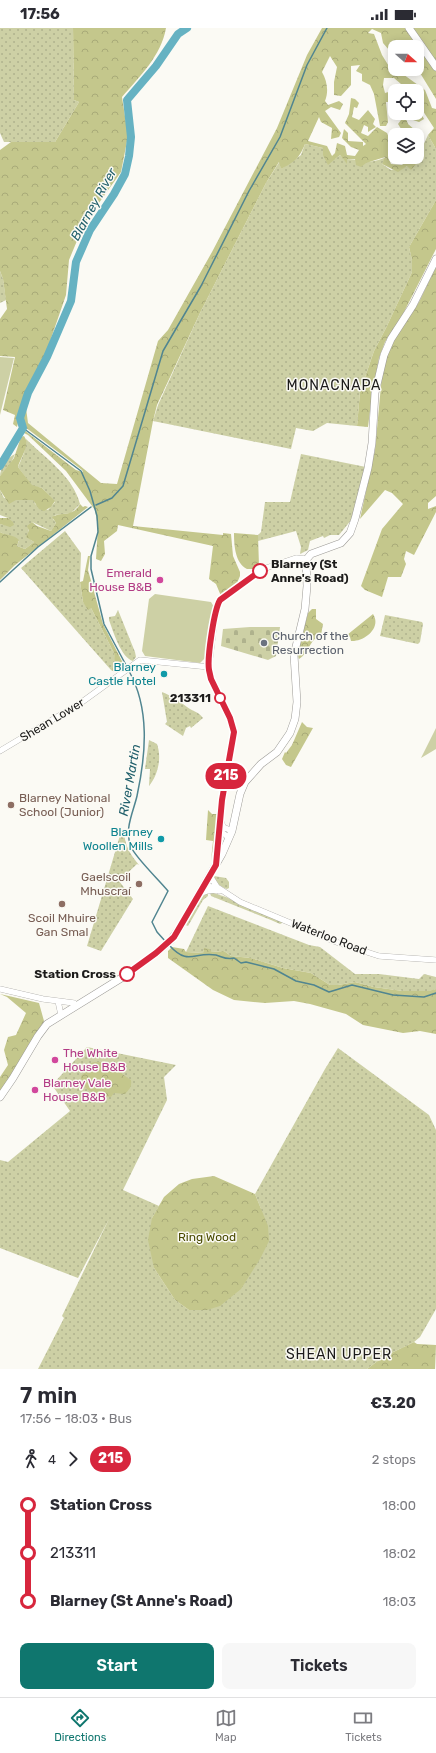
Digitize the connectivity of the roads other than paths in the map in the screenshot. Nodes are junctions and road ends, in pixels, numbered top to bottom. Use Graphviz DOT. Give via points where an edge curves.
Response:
graph roads {
  1 [pos="409,28"];
  2 [pos="436,67"];
  3 [pos="436,259"];
  4 [pos="306,559"];
  5 [pos="209,670"];
  6 [pos="0,751"];
  7 [pos="221,817"];
  8 [pos="219,829"];
  9 [pos="230,834"];
  10 [pos="216,865"];
  11 [pos="210,876"];
  12 [pos="205,884"];
  13 [pos="217,890"];
  14 [pos="200,894"];
  15 [pos="226,894"];
  16 [pos="436,960"];
  17 [pos="0,989"];
  18 [pos="58,1001"];
  19 [pos="75,1006"];
  20 [pos="60,1015"];
  21 [pos="0,1097"];
  1 -- 2 [label="main road"];
  3 -- 4 [label="main road" via="384,355 375,393 368,468 350,533 341,543 311,554"];
  4 -- 5 [label="street" via="296,558 263,569 219,602"];
  4 -- 9 [label="main road" via="305,609 294,655 296,713 290,733 280,748 260,764 245,782"];
  5 -- 6 [label="street, Shean Lower" via="140,660 82,702"];
  5 -- 7 [label="street" via="234,732"];
  7 -- 8 [label="street"];
  7 -- 9 [label="street" via="223,827"];
  8 -- 9 [label="street" via="222,833"];
  8 -- 10 [label="street"];
  9 -- 10 [label="main road"];
  10 -- 11 [label="main road"];
  11 -- 12 [label="main road"];
  11 -- 15 [label="street, Waterloo Road" via="213,884"];
  12 -- 13 [label="street, Waterloo Road"];
  12 -- 14 [label="main road"];
  13 -- 14 [label="street"];
  13 -- 15 [label="street, Waterloo Road"];
  14 -- 19 [label="main road" via="171,940 159,951 123,977"];
  15 -- 16 [label="street, Waterloo Road" via="250,907 363,952 395,958"];
  17 -- 18 [label="street"];
  18 -- 19 [label="street" via="74,1003"];
  18 -- 20 [label="street"];
  19 -- 20 [label="main road"];
  20 -- 21 [label="main road" via="47,1024 38,1036"];
}
